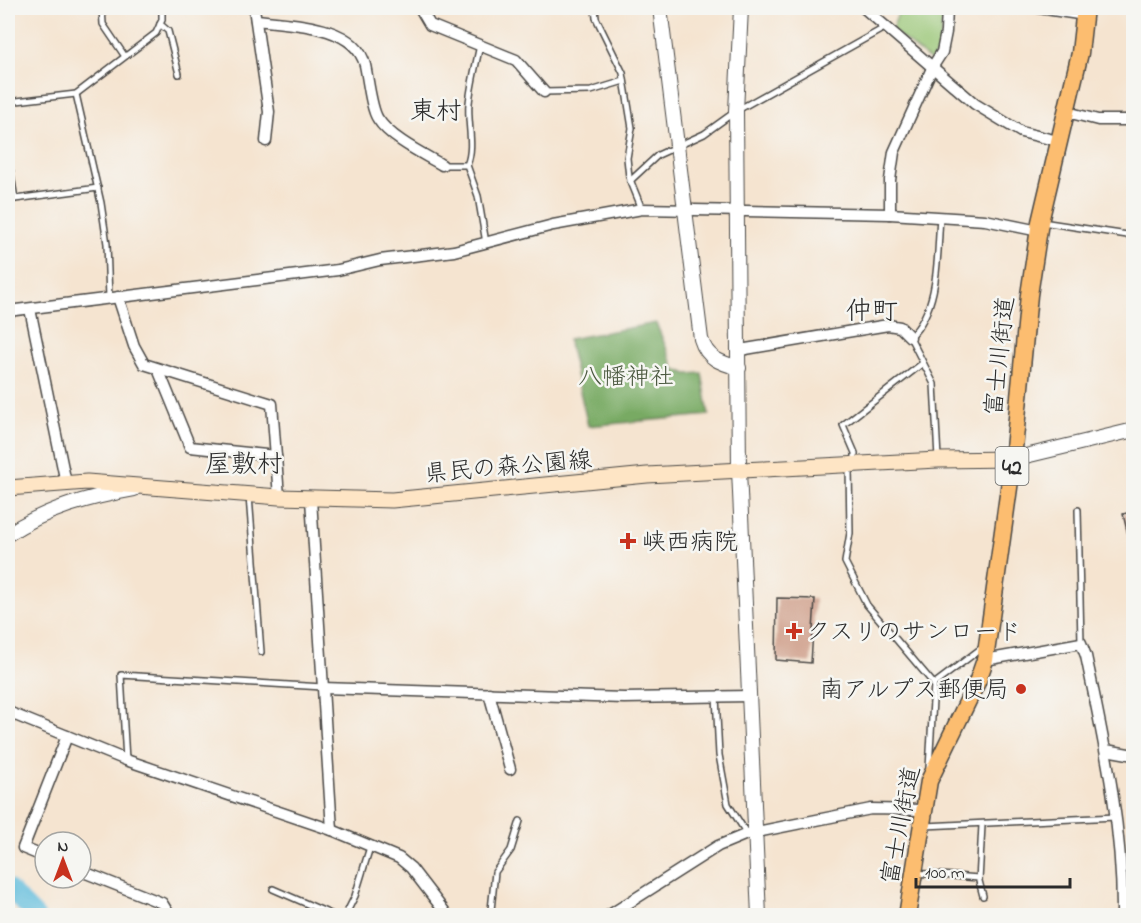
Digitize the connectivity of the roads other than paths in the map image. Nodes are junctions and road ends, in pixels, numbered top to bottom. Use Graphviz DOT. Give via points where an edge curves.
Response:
graph roads {
  1 [pos="102,8"];
  2 [pos="162,8"];
  3 [pos="254,8"];
  4 [pos="420,8"];
  5 [pos="595,8"];
  6 [pos="660,8"];
  7 [pos="741,8"];
  8 [pos="864,8"];
  9 [pos="947,8"];
  10 [pos="1039,8"];
  11 [pos="1085,11"];
  12 [pos="256,20"];
  13 [pos="160,24"];
  14 [pos="886,27"];
  15 [pos="480,45"];
  16 [pos="124,55"];
  17 [pos="933,66"];
  18 [pos="179,74"];
  19 [pos="624,81"];
  20 [pos="544,92"];
  21 [pos="76,94"];
  22 [pos="8,102"];
  23 [pos="736,111"];
  24 [pos="1067,112"];
  25 [pos="1134,120"];
  26 [pos="267,141"];
  27 [pos="1058,141"];
  28 [pos="676,147"];
  29 [pos="8,157"];
  30 [pos="442,165"];
  31 [pos="467,165"];
  32 [pos="630,181"];
  33 [pos="98,188"];
  34 [pos="15,200"];
  35 [pos="8,202"];
  36 [pos="642,209"];
  37 [pos="683,209"];
  38 [pos="738,210"];
  39 [pos="890,214"];
  40 [pos="940,217"];
  41 [pos="1040,226"];
  42 [pos="1134,236"];
  43 [pos="486,243"];
  44 [pos="114,298"];
  45 [pos="30,309"];
  46 [pos="8,311"];
  47 [pos="910,337"];
  48 [pos="740,350"];
  49 [pos="923,363"];
  50 [pos="739,368"];
  51 [pos="158,369"];
  52 [pos="1134,430"];
  53 [pos="276,456"];
  54 [pos="1013,459"];
  55 [pos="938,460"];
  56 [pos="852,464"];
  57 [pos="739,470"];
  58 [pos="66,483"];
  59 [pos="153,486"];
  60 [pos="8,488"];
  61 [pos="249,495"];
  62 [pos="279,497"];
  63 [pos="310,499"];
  64 [pos="1078,510"];
  65 [pos="8,534"];
  66 [pos="1081,643"];
  67 [pos="261,652"];
  68 [pos="986,652"];
  69 [pos="934,684"];
  70 [pos="323,687"];
  71 [pos="489,693"];
  72 [pos="716,696"];
  73 [pos="750,696"];
  74 [pos="8,712"];
  75 [pos="67,736"];
  76 [pos="1106,750"];
  77 [pos="1134,755"];
  78 [pos="126,760"];
  79 [pos="510,770"];
  80 [pos="929,782"];
  81 [pos="1116,817"];
  82 [pos="922,818"];
  83 [pos="520,821"];
  84 [pos="982,825"];
  85 [pos="332,830"];
  86 [pos="752,834"];
  87 [pos="370,846"];
  88 [pos="33,852"];
  89 [pos="914,873"];
  90 [pos="93,876"];
  91 [pos="979,878"];
  92 [pos="273,889"];
  93 [pos="983,896"];
  94 [pos="1126,909"];
  95 [pos="170,915"];
  96 [pos="335,915"];
  97 [pos="345,915"];
  98 [pos="448,915"];
  99 [pos="488,915"];
  100 [pos="608,915"];
  101 [pos="759,915"];
  102 [pos="907,915"];
  1 -- 16 [label="lane" via="103,24"];
  2 -- 13 [label="lane"];
  3 -- 12 [label="street"];
  4 -- 15 [label="street" via="430,24"];
  5 -- 19 [label="lane"];
  6 -- 28 [label="street"];
  7 -- 23 [label="street"];
  8 -- 14 [label="street"];
  9 -- 17 [label="street" via="942,52"];
  10 -- 11 [label="street"];
  11 -- 24 [label="main road, 富士川街道 / 42"];
  12 -- 26 [label="street" via="269,112"];
  12 -- 30 [label="street" via="318,27 349,41 363,57 377,119 410,147"];
  13 -- 16 [label="lane" via="156,33"];
  13 -- 18 [label="lane" via="168,31"];
  14 -- 17 [label="street"];
  14 -- 23 [label="lane"];
  15 -- 20 [label="street" via="516,60"];
  15 -- 31 [label="lane" via="469,102 471,154"];
  16 -- 21 [label="lane"];
  17 -- 27 [label="street" via="975,104 1021,132"];
  17 -- 39 [label="street" via="894,152"];
  19 -- 20 [label="lane" via="591,91"];
  19 -- 32 [label="lane" via="632,128 627,158"];
  21 -- 22 [label="lane"];
  21 -- 33 [label="lane"];
  23 -- 28 [label="lane" via="704,134"];
  23 -- 38 [label="street"];
  24 -- 25 [label="street" via="1098,120"];
  24 -- 27 [label="main road, 富士川街道 / 42"];
  27 -- 41 [label="main road, 富士川街道 / 42"];
  28 -- 32 [label="lane" via="658,155"];
  28 -- 37 [label="street"];
  29 -- 34 [label="lane"];
  30 -- 31 [label="lane"];
  31 -- 43 [label="lane" via="478,196"];
  32 -- 36 [label="lane"];
  33 -- 34 [label="lane"];
  33 -- 44 [label="lane"];
  34 -- 35 [label="lane"];
  36 -- 37 [label="street"];
  36 -- 43 [label="street" via="553,225"];
  37 -- 38 [label="street"];
  37 -- 50 [label="street" via="704,349 719,362"];
  38 -- 39 [label="street"];
  38 -- 48 [label="street"];
  39 -- 40 [label="street"];
  40 -- 41 [label="street"];
  40 -- 47 [label="lane" via="934,283 926,314"];
  41 -- 42 [label="lane"];
  41 -- 54 [label="main road, 富士川街道 / 42"];
  43 -- 44 [label="street" via="338,270"];
  44 -- 45 [label="street"];
  44 -- 51 [label="street" via="144,364"];
  45 -- 46 [label="street"];
  45 -- 58 [label="street"];
  47 -- 48 [label="street" via="900,327 888,325"];
  47 -- 49 [label="lane"];
  48 -- 50 [label="street"];
  49 -- 55 [label="lane" via="934,384"];
  49 -- 56 [label="lane" via="843,424 855,453"];
  50 -- 57 [label="street"];
  51 -- 53 [label="street" via="190,447"];
  51 -- 53 [label="street" via="272,404"];
  52 -- 54 [label="street"];
  53 -- 62 [label="street"];
  54 -- 55 [label="main road, 県民の森公園線"];
  54 -- 68 [label="main road, 富士川街道 / 42"];
  55 -- 56 [label="main road, 県民の森公園線"];
  56 -- 57 [label="main road, 県民の森公園線"];
  56 -- 69 [label="lane" via="850,533 844,561 867,605"];
  57 -- 63 [label="main road, 県民の森公園線" via="392,500"];
  57 -- 73 [label="street"];
  58 -- 59 [label="main road, 県民の森公園線"];
  58 -- 60 [label="main road, 県民の森公園線"];
  59 -- 61 [label="main road, 県民の森公園線"];
  59 -- 65 [label="street" via="73,502"];
  61 -- 62 [label="main road, 県民の森公園線"];
  61 -- 67 [label="lane"];
  62 -- 63 [label="main road, 県民の森公園線"];
  63 -- 70 [label="street"];
  64 -- 66 [label="lane"];
  66 -- 68 [label="street"];
  66 -- 76 [label="street"];
  68 -- 69 [label="lane"];
  68 -- 80 [label="main road, 富士川街道 / 42" via="978,680"];
  69 -- 80 [label="lane"];
  70 -- 71 [label="street"];
  70 -- 78 [label="lane" via="121,675"];
  70 -- 85 [label="street"];
  71 -- 72 [label="street" via="624,698"];
  71 -- 79 [label="street"];
  72 -- 73 [label="street"];
  72 -- 86 [label="lane" via="728,804"];
  73 -- 86 [label="street"];
  74 -- 75 [label="street"];
  75 -- 78 [label="street"];
  75 -- 88 [label="street" via="23,848"];
  76 -- 77 [label="street"];
  76 -- 81 [label="street"];
  78 -- 85 [label="street"];
  80 -- 82 [label="main road, 富士川街道 / 42"];
  81 -- 84 [label="lane"];
  81 -- 94 [label="street"];
  82 -- 84 [label="lane"];
  82 -- 86 [label="street" via="871,809"];
  82 -- 89 [label="main road, 富士川街道 / 42"];
  83 -- 99 [label="lane" via="511,849 495,872"];
  84 -- 91 [label="lane"];
  85 -- 87 [label="street"];
  86 -- 100 [label="street" via="717,846"];
  86 -- 101 [label="street"];
  87 -- 97 [label="lane"];
  87 -- 98 [label="street" via="399,858 411,868"];
  89 -- 91 [label="lane"];
  89 -- 102 [label="main road, 富士川街道 / 42"];
  90 -- 95 [label="street" via="162,903"];
  91 -- 93 [label="lane"];
  92 -- 96 [label="lane"];
}
